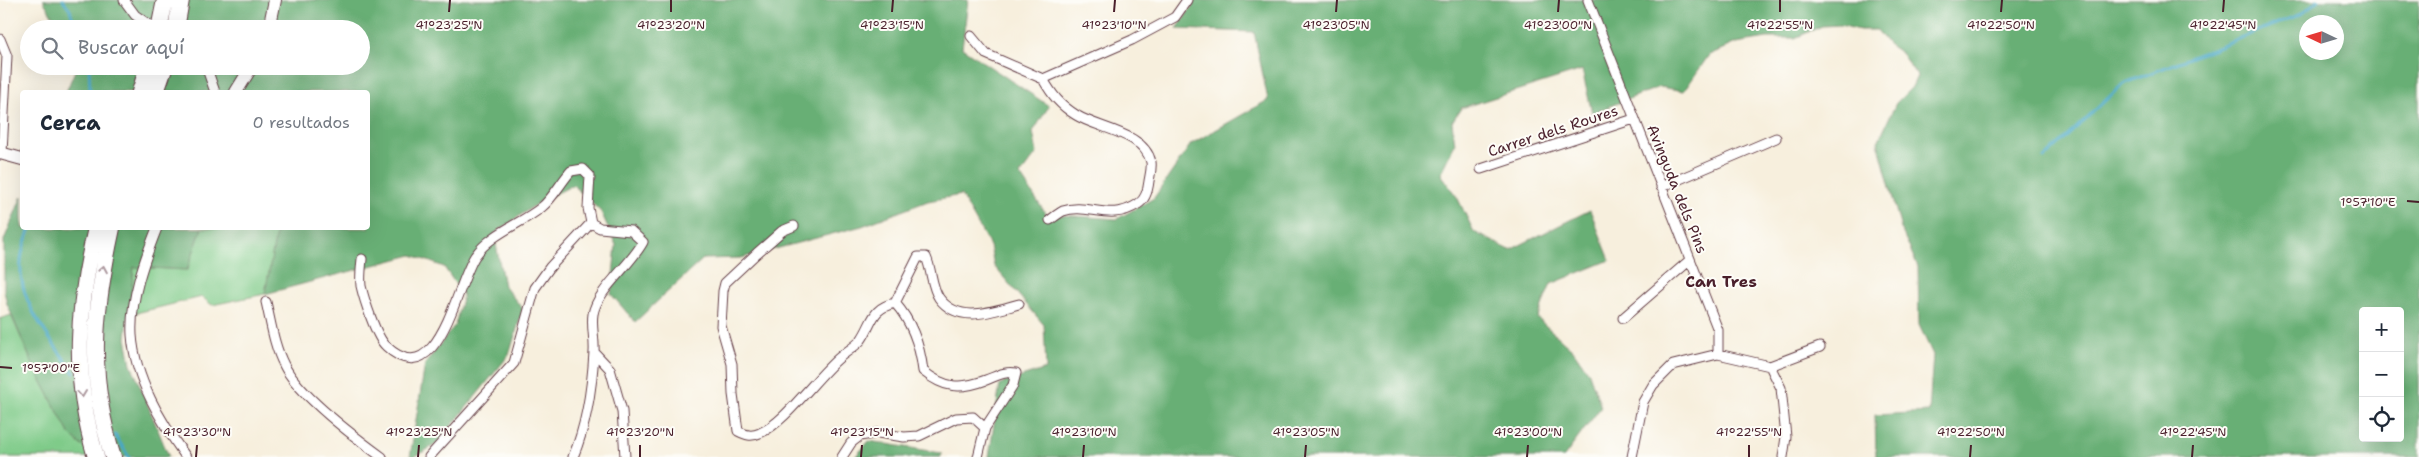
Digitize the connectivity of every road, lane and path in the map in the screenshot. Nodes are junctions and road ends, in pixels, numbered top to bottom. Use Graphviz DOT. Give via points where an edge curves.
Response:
graph roads {
  1 [pos="124,0"];
  2 [pos="165,0"];
  3 [pos="181,0"];
  4 [pos="275,0"];
  5 [pos="1187,0"];
  6 [pos="1588,0"];
  7 [pos="143,20"];
  8 [pos="158,20"];
  9 [pos="178,20"];
  10 [pos="271,20"];
  11 [pos="971,36"];
  12 [pos="0,39"];
  13 [pos="145,75"];
  14 [pos="162,75"];
  15 [pos="209,75"];
  16 [pos="246,75"];
  17 [pos="1042,79"];
  18 [pos="141,90"];
  19 [pos="157,90"];
  20 [pos="214,90"];
  21 [pos="237,90"];
  22 [pos="1634,119"];
  23 [pos="1776,138"];
  24 [pos="1,153"];
  25 [pos="20,158"];
  26 [pos="1481,170"];
  27 [pos="1661,187"];
  28 [pos="1050,220"];
  29 [pos="591,223"];
  30 [pos="794,226"];
  31 [pos="96,230"];
  32 [pos="111,230"];
  33 [pos="156,230"];
  34 [pos="362,259"];
  35 [pos="1690,260"];
  36 [pos="266,302"];
  37 [pos="895,303"];
  38 [pos="1019,304"];
  39 [pos="88,311"];
  40 [pos="1623,318"];
  41 [pos="1820,347"];
  42 [pos="594,352"];
  43 [pos="1718,354"];
  44 [pos="1770,366"];
  45 [pos="985,428"];
  46 [pos="96,457"];
  47 [pos="113,457"];
  48 [pos="186,457"];
  49 [pos="382,457"];
  50 [pos="429,457"];
  51 [pos="573,457"];
  52 [pos="625,457"];
  53 [pos="842,457"];
  54 [pos="978,457"];
  55 [pos="1632,457"];
  56 [pos="1784,457"];
  1 -- 7 [label="street" via="135,15"];
  2 -- 8 [label="highway"];
  3 -- 9 [label="highway"];
  4 -- 10 [label="street"];
  5 -- 17 [label="street" via="1175,17 1132,40"];
  6 -- 22 [label="street, Avinguda dels Pins"];
  11 -- 17 [label="street" via="986,54"];
  12 -- 24 [label="street" via="7,56"];
  13 -- 18 [label="highway"];
  14 -- 19 [label="highway"];
  15 -- 20 [label="street"];
  16 -- 21 [label="street"];
  17 -- 28 [label="street" via="1056,101 1077,116 1133,139 1148,154 1151,164 1148,191 1140,203 1128,210 1117,213 1063,211"];
  22 -- 26 [label="street, Carrer dels Roures"];
  22 -- 27 [label="street, Avinguda dels Pins"];
  23 -- 27 [label="street"];
  24 -- 25 [label="street"];
  27 -- 35 [label="street, Avinguda dels Pins"];
  29 -- 34 [label="street" via="588,208 590,176 583,169 570,171 544,206 488,242 475,257 449,321 421,358 410,360 396,355 382,342 361,285"];
  29 -- 42 [label="street" via="600,228 631,231 643,242 635,257 600,296 593,313"];
  29 -- 50 [label="street" via="534,288 514,362"];
  30 -- 37 [label="street" via="782,230 726,283 723,291 721,326 732,364 738,431 749,436 758,434 776,422 861,340 876,312 884,305"];
  31 -- 39 [label="highway"];
  39 -- 32 [label="highway, one-way"];
  33 -- 48 [label="street" via="142,269 132,335 155,408"];
  35 -- 40 [label="street"];
  35 -- 43 [label="street, Avinguda dels Pins" via="1718,330"];
  36 -- 49 [label="street" via="275,344 284,366 300,388"];
  37 -- 38 [label="street" via="918,256 926,257 939,298 952,309 965,315 981,314"];
  37 -- 45 [label="street" via="912,327 923,371 938,383 962,386 1007,371 1016,373 1013,385"];
  39 -- 46 [label="highway, one-way" via="79,366 82,399"];
  39 -- 47 [label="highway" via="98,398"];
  41 -- 44 [label="street"];
  42 -- 51 [label="street" via="589,408"];
  42 -- 52 [label="street" via="610,369 620,403"];
  43 -- 44 [label="street"];
  43 -- 55 [label="street" via="1673,365 1653,385 1643,402"];
  44 -- 56 [label="street" via="1781,388 1786,437"];
  45 -- 53 [label="street" via="973,418 956,418 920,436 878,433 860,436"];
  45 -- 54 [label="street"];
}
